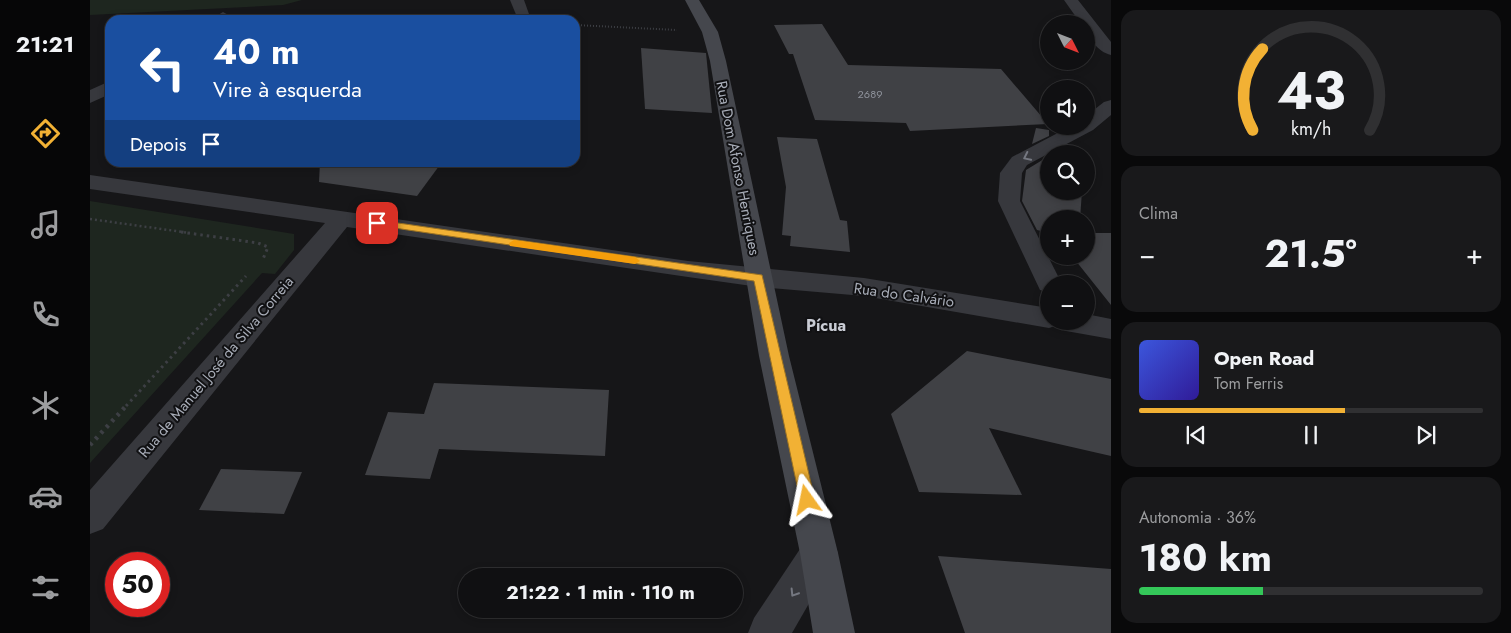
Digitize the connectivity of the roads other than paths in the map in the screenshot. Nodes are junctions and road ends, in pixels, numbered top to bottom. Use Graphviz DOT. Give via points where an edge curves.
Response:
graph roads {
  1 [pos="517,0"];
  2 [pos="692,0"];
  3 [pos="1071,0"];
  4 [pos="522,14"];
  5 [pos="1111,50"];
  6 [pos="105,89"];
  7 [pos="90,98"];
  8 [pos="1111,106"];
  9 [pos="1095,119"];
  10 [pos="1069,135"];
  11 [pos="90,182"];
  12 [pos="342,218"];
  13 [pos="1044,275"];
  14 [pos="759,278"];
  15 [pos="1040,316"];
  16 [pos="1095,326"];
  17 [pos="1111,329"];
  18 [pos="90,516"];
  19 [pos="819,553"];
  20 [pos="769,633"];
  21 [pos="834,633"];
  1 -- 4 [label="street"];
  2 -- 14 [label="main road, Rua Dom Afonso Henriques" via="710,32"];
  3 -- 5 [label="street"];
  6 -- 7 [label="street"];
  8 -- 9 [label="street"];
  10 -- 13 [label="street, one-way" via="1019,161 1011,173 1009,201"];
  11 -- 12 [label="street, Rua do Calvário"];
  12 -- 14 [label="street, Rua do Calvário"];
  12 -- 18 [label="street, Rua de Manuel José da Silva Correia"];
  14 -- 15 [label="street, Rua do Calvário" via="864,287"];
  14 -- 19 [label="main road, Rua Dom Afonso Henriques"];
  16 -- 17 [label="street"];
  19 -- 20 [label="street, one-way"];
  19 -- 21 [label="main road, Rua Dom Afonso Henriques"];
}
